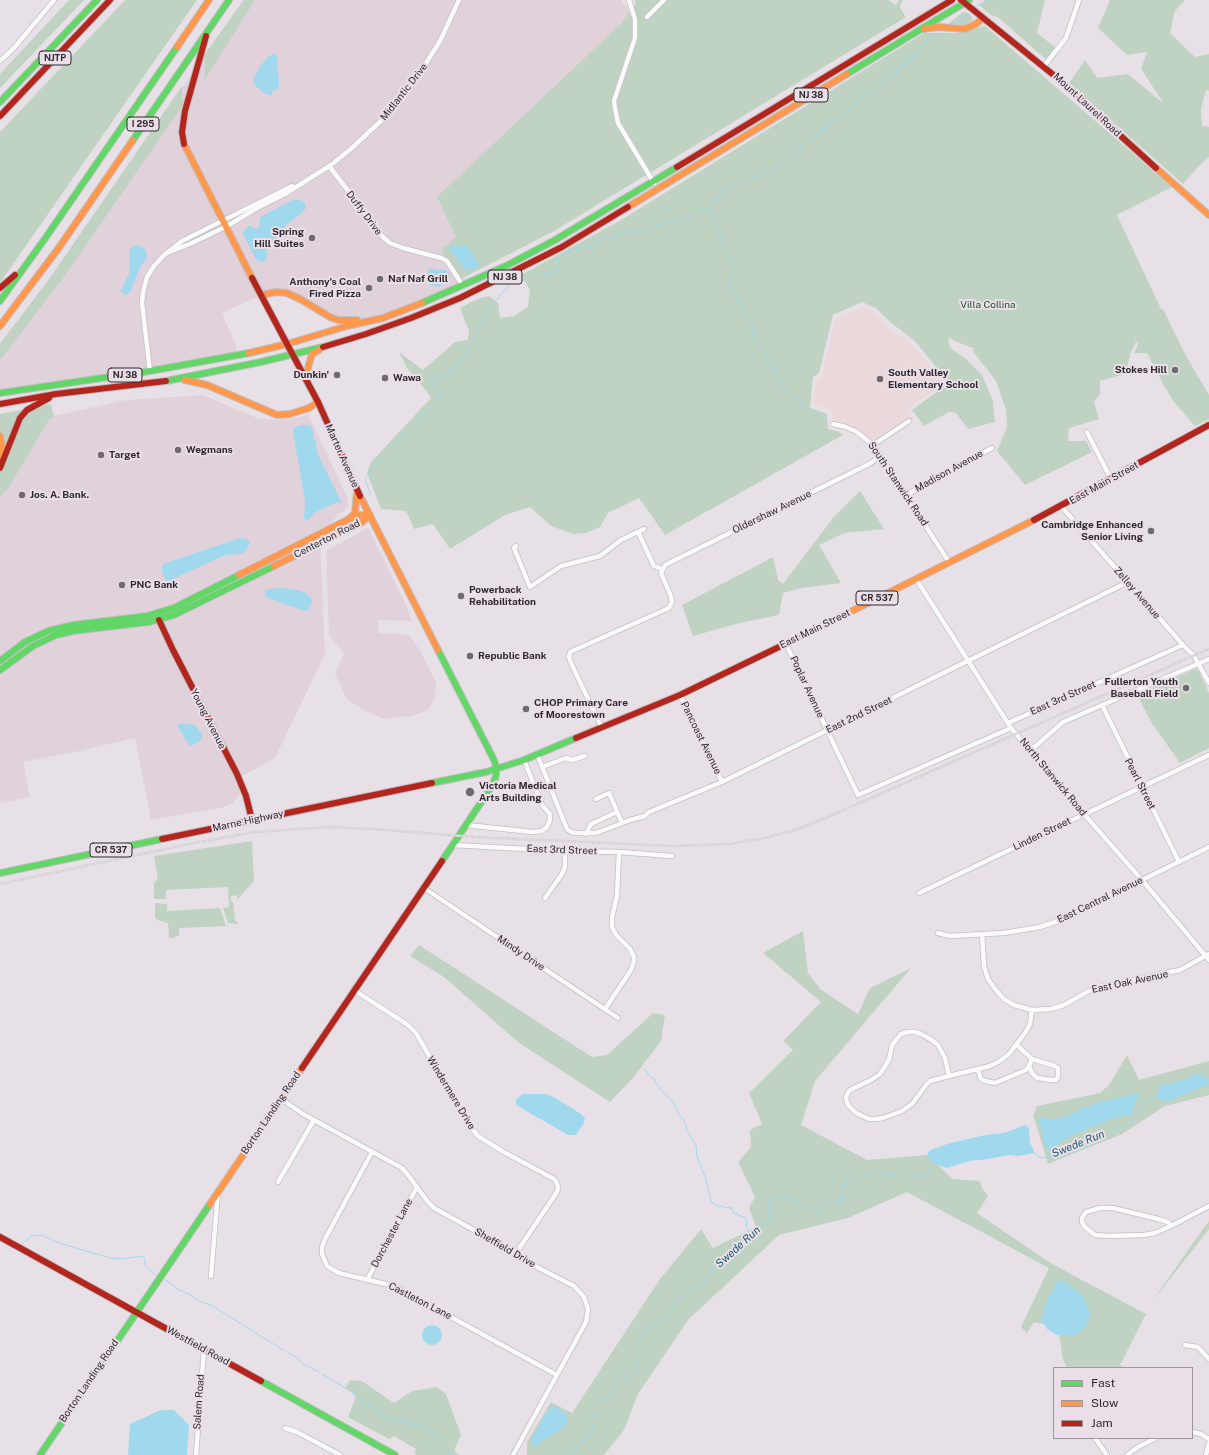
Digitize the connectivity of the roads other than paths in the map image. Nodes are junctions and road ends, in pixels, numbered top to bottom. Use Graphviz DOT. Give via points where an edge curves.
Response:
graph roads {
  1 [pos="54,0"];
  2 [pos="97,0"];
  3 [pos="110,0"];
  4 [pos="210,0"];
  5 [pos="229,0"];
  6 [pos="459,0"];
  7 [pos="629,0"];
  8 [pos="664,0"];
  9 [pos="952,0"];
  10 [pos="1078,0"];
  11 [pos="965,1"];
  12 [pos="647,17"];
  13 [pos="983,18"];
  14 [pos="209,29"];
  15 [pos="920,30"];
  16 [pos="0,61"];
  17 [pos="1044,66"];
  18 [pos="0,102"];
  19 [pos="0,116"];
  20 [pos="329,166"];
  21 [pos="653,181"];
  22 [pos="658,189"];
  23 [pos="1209,215"];
  24 [pos="225,223"];
  25 [pos="24,269"];
  26 [pos="463,286"];
  27 [pos="0,288"];
  28 [pos="261,295"];
  29 [pos="0,301"];
  30 [pos="383,318"];
  31 [pos="0,326"];
  32 [pos="287,344"];
  33 [pos="323,347"];
  34 [pos="293,355"];
  35 [pos="150,371"];
  36 [pos="305,378"];
  37 [pos="173,380"];
  38 [pos="0,393"];
  39 [pos="56,394"];
  40 [pos="318,402"];
  41 [pos="0,404"];
  42 [pos="909,421"];
  43 [pos="833,424"];
  44 [pos="1209,425"];
  45 [pos="1087,432"];
  46 [pos="0,436"];
  47 [pos="873,445"];
  48 [pos="992,448"];
  49 [pos="881,456"];
  50 [pos="0,459"];
  51 [pos="0,468"];
  52 [pos="1111,478"];
  53 [pos="358,490"];
  54 [pos="906,495"];
  55 [pos="1061,506"];
  56 [pos="370,515"];
  57 [pos="349,519"];
  58 [pos="644,529"];
  59 [pos="638,532"];
  60 [pos="516,546"];
  61 [pos="949,562"];
  62 [pos="663,568"];
  63 [pos="916,579"];
  64 [pos="1128,582"];
  65 [pos="159,620"];
  66 [pos="786,644"];
  67 [pos="1183,645"];
  68 [pos="1209,658"];
  69 [pos="0,661"];
  70 [pos="968,661"];
  71 [pos="1199,663"];
  72 [pos="0,670"];
  73 [pos="1209,684"];
  74 [pos="680,695"];
  75 [pos="1102,705"];
  76 [pos="1008,723"];
  77 [pos="602,728"];
  78 [pos="1011,728"];
  79 [pos="827,730"];
  80 [pos="1030,751"];
  81 [pos="537,754"];
  82 [pos="1209,755"];
  83 [pos="585,756"];
  84 [pos="524,760"];
  85 [pos="542,767"];
  86 [pos="497,769"];
  87 [pos="722,782"];
  88 [pos="1141,787"];
  89 [pos="596,799"];
  90 [pos="617,812"];
  91 [pos="1084,814"];
  92 [pos="252,820"];
  93 [pos="622,823"];
  94 [pos="466,825"];
  95 [pos="586,834"];
  96 [pos="452,845"];
  97 [pos="1209,847"];
  98 [pos="565,851"];
  99 [pos="619,852"];
  100 [pos="672,856"];
  101 [pos="1179,862"];
  102 [pos="0,873"];
  103 [pos="1142,880"];
  104 [pos="424,888"];
  105 [pos="919,893"];
  106 [pos="545,898"];
  107 [pos="938,933"];
  108 [pos="982,934"];
  109 [pos="1207,955"];
  110 [pos="1209,960"];
  111 [pos="354,990"];
  112 [pos="605,1009"];
  113 [pos="1032,1010"];
  114 [pos="618,1018"];
  115 [pos="1017,1045"];
  116 [pos="1032,1059"];
  117 [pos="1029,1066"];
  118 [pos="978,1070"];
  119 [pos="949,1076"];
  120 [pos="281,1099"];
  121 [pos="314,1120"];
  122 [pos="372,1152"];
  123 [pos="278,1182"];
  124 [pos="417,1187"];
  125 [pos="218,1192"];
  126 [pos="1209,1206"];
  127 [pos="1171,1226"];
  128 [pos="0,1237"];
  129 [pos="516,1253"];
  130 [pos="211,1276"];
  131 [pos="367,1280"];
  132 [pos="136,1311"];
  133 [pos="1185,1345"];
  134 [pos="204,1349"];
  135 [pos="1209,1359"];
  136 [pos="557,1375"];
  137 [pos="285,1428"];
  138 [pos="1193,1432"];
  139 [pos="1209,1438"];
  140 [pos="1096,1439"];
  141 [pos="1154,1439"];
  142 [pos="1209,1443"];
  143 [pos="40,1455"];
  144 [pos="196,1455"];
  145 [pos="340,1455"];
  146 [pos="395,1455"];
  147 [pos="513,1455"];
  148 [pos="1107,1455"];
  149 [pos="1128,1455"];
  150 [pos="1206,1455"];
  1 -- 16 [label="street"];
  2 -- 18 [label="main road, NJTP"];
  3 -- 19 [label="main road, NJTP"];
  4 -- 25 [label="main road, I 295"];
  5 -- 14 [label="main road, I 295"];
  6 -- 20 [label="street, Midlantic Drive" via="433,53 405,94 366,136"];
  7 -- 21 [label="street" via="635,19 635,38 614,100 615,108 618,123"];
  8 -- 12 [label="street"];
  9 -- 21 [label="main road, NJ 38"];
  10 -- 17 [label="street" via="1066,38"];
  11 -- 13 [label="main road, Mount Laurel Road"];
  11 -- 15 [label="main road, NJ 38"];
  13 -- 15 [label="main road" via="965,29 938,27"];
  13 -- 17 [label="main road, Mount Laurel Road"];
  14 -- 24 [label="main road, Marter Avenue" via="192,84 182,132 184,144"];
  14 -- 31 [label="main road, I 295" via="58,249"];
  15 -- 22 [label="main road, NJ 38"];
  17 -- 23 [label="main road, Mount Laurel Road"];
  20 -- 24 [label="street, Midlantic Drive" via="285,194"];
  20 -- 26 [label="street, Duffy Drive" via="382,236 403,248 447,261"];
  21 -- 22 [label="street"];
  21 -- 26 [label="main road, NJ 38" via="555,240"];
  22 -- 33 [label="main road, NJ 38" via="562,247 460,298 411,318"];
  24 -- 28 [label="main road, Marter Avenue"];
  24 -- 35 [label="street, Midlantic Drive" via="192,243 168,252 147,277 142,303"];
  25 -- 27 [label="main road"];
  25 -- 29 [label="main road, I 295"];
  26 -- 30 [label="main road, NJ 38"];
  28 -- 30 [label="main road" via="287,293 338,320"];
  28 -- 32 [label="main road, Marter Avenue"];
  30 -- 32 [label="main road, NJ 38"];
  32 -- 34 [label="main road, Marter Avenue"];
  32 -- 35 [label="main road, NJ 38"];
  33 -- 34 [label="main road, NJ 38"];
  33 -- 36 [label="main road" via="312,354"];
  34 -- 36 [label="main road, Marter Avenue"];
  34 -- 37 [label="main road, NJ 38"];
  35 -- 38 [label="main road, NJ 38"];
  36 -- 40 [label="main road, Marter Avenue"];
  37 -- 39 [label="main road, NJ 38"];
  37 -- 40 [label="main road" via="207,385 277,416 309,408"];
  39 -- 41 [label="main road, NJ 38"];
  39 -- 51 [label="main road" via="28,410 20,418"];
  40 -- 53 [label="main road, Marter Avenue"];
  42 -- 47 [label="street"];
  43 -- 47 [label="street, South Stanwick Road" via="857,432"];
  44 -- 52 [label="main road, East Main Street / CR 537"];
  45 -- 52 [label="street"];
  46 -- 50 [label="main road"];
  47 -- 49 [label="street, South Stanwick Road"];
  48 -- 54 [label="street, Madison Avenue"];
  49 -- 54 [label="street, South Stanwick Road"];
  49 -- 62 [label="street, Oldershaw Avenue"];
  52 -- 55 [label="main road, East Main Street / CR 537"];
  53 -- 56 [label="main road, Marter Avenue"];
  53 -- 57 [label="main road" via="355,514"];
  54 -- 61 [label="street, South Stanwick Road"];
  55 -- 61 [label="main road, East Main Street / CR 537"];
  55 -- 64 [label="street, Zelley Avenue"];
  56 -- 57 [label="main road, Centerton Road"];
  56 -- 65 [label="main road, Centerton Road" via="361,522 184,611"];
  56 -- 86 [label="main road, Marter Avenue"];
  57 -- 69 [label="main road, Centerton Road" via="174,608 147,616 73,625 48,631 25,642"];
  58 -- 59 [label="street"];
  59 -- 60 [label="street" via="621,540 600,556 558,567 530,587 514,548"];
  59 -- 62 [label="street" via="654,566"];
  61 -- 63 [label="main road, East Main Street / CR 537"];
  62 -- 77 [label="street" via="661,577 671,596 671,605 666,610 570,652 571,663"];
  63 -- 66 [label="main road, East Main Street / CR 537"];
  63 -- 70 [label="street, North Stanwick Road"];
  64 -- 67 [label="street, Zelley Avenue"];
  64 -- 70 [label="street, East 2nd Street"];
  65 -- 72 [label="main road, Centerton Road" via="56,635 32,646"];
  65 -- 92 [label="main road, Young Avenue" via="237,774"];
  66 -- 74 [label="main road, East Main Street / CR 537"];
  66 -- 79 [label="street, Poplar Avenue"];
  67 -- 71 [label="street, Zelley Avenue"];
  67 -- 76 [label="street, East 3rd Street"];
  68 -- 71 [label="street"];
  70 -- 76 [label="street, North Stanwick Road"];
  70 -- 79 [label="street, East 2nd Street"];
  71 -- 73 [label="street, Zelley Avenue"];
  71 -- 75 [label="street"];
  74 -- 77 [label="main road, East Main Street / CR 537"];
  74 -- 87 [label="street, Pancoast Avenue"];
  75 -- 80 [label="street" via="1063,722"];
  75 -- 88 [label="street, Pearl Street"];
  76 -- 78 [label="street, North Stanwick Road"];
  77 -- 81 [label="main road, East Main Street / CR 537"];
  78 -- 79 [label="street, Poplar Avenue" via="858,795"];
  78 -- 80 [label="street, North Stanwick Road"];
  79 -- 87 [label="street, East 2nd Street"];
  80 -- 91 [label="street, North Stanwick Road"];
  81 -- 84 [label="main road, East Main Street / CR 537"];
  81 -- 85 [label="street"];
  82 -- 88 [label="street, Linden Street"];
  83 -- 85 [label="street" via="572,760 566,758"];
  84 -- 86 [label="main road, East Main Street / CR 537"];
  84 -- 94 [label="street" via="542,805 550,814 547,827 542,831 532,832"];
  85 -- 95 [label="street" via="567,829 573,833"];
  86 -- 92 [label="main road, Marne Highway / CR 537"];
  86 -- 94 [label="main road, Borton Landing Road" via="492,786"];
  87 -- 93 [label="street, East 2nd Street" via="649,812 645,816"];
  88 -- 91 [label="street, Linden Street"];
  88 -- 101 [label="street, Pearl Street"];
  89 -- 90 [label="street" via="609,793"];
  90 -- 93 [label="street"];
  90 -- 95 [label="street" via="591,824"];
  91 -- 103 [label="street, North Stanwick Road"];
  91 -- 105 [label="street, Linden Street"];
  92 -- 102 [label="main road, Marne Highway / CR 537"];
  93 -- 95 [label="street, East 2nd Street"];
  94 -- 96 [label="main road, Borton Landing Road"];
  96 -- 98 [label="street, East 3rd Street"];
  96 -- 104 [label="main road, Borton Landing Road"];
  97 -- 101 [label="street, East Central Avenue"];
  98 -- 99 [label="street, East 3rd Street"];
  98 -- 106 [label="street" via="562,874"];
  99 -- 100 [label="street, East 3rd Street"];
  99 -- 112 [label="street" via="617,896 612,927 630,949 634,961 631,970"];
  101 -- 103 [label="street, East Central Avenue"];
  103 -- 108 [label="street, East Central Avenue" via="1061,920 1019,932"];
  103 -- 109 [label="street, North Stanwick Road"];
  104 -- 111 [label="main road, Borton Landing Road"];
  104 -- 112 [label="street, Mindy Drive"];
  107 -- 108 [label="street, East Central Avenue" via="950,936"];
  108 -- 113 [label="street, East Oak Avenue" via="984,966 988,979 1004,999"];
  109 -- 110 [label="street, North Stanwick Road"];
  109 -- 113 [label="street, East Oak Avenue" via="1180,970 1096,988 1064,1005"];
  111 -- 120 [label="main road, Borton Landing Road"];
  111 -- 129 [label="street, Windermere Drive" via="408,1025 416,1033 478,1136 554,1179 558,1185 554,1197"];
  112 -- 114 [label="street, Mindy Drive"];
  113 -- 115 [label="street" via="1030,1024"];
  115 -- 116 [label="street"];
  115 -- 118 [label="street" via="1000,1061"];
  116 -- 117 [label="street"];
  116 -- 117 [label="street" via="1058,1068 1058,1077 1056,1080 1037,1078"];
  117 -- 118 [label="street" via="1026,1070 995,1083 981,1079"];
  118 -- 119 [label="street"];
  119 -- 119 [label="street" via="930,1081 907,1108 883,1118 869,1119 856,1113 846,1099 850,1090 880,1074 889,1060 892,1045 901,1034 908,1032 921,1034 938,1046 945,1058"];
  120 -- 121 [label="street, Sheffield Drive"];
  120 -- 125 [label="main road, Borton Landing Road"];
  121 -- 122 [label="street, Sheffield Drive"];
  121 -- 123 [label="street"];
  122 -- 124 [label="street, Sheffield Drive" via="404,1170"];
  122 -- 131 [label="street, Castleton Lane" via="326,1236 322,1250 325,1263 334,1271"];
  124 -- 129 [label="street, Sheffield Drive" via="434,1208"];
  124 -- 131 [label="street, Dorchester Lane"];
  125 -- 130 [label="street"];
  125 -- 132 [label="main road, Borton Landing Road"];
  126 -- 127 [label="street"];
  127 -- 127 [label="street" via="1168,1222 1113,1208 1086,1212 1082,1218 1085,1227 1095,1234 1102,1235 1144,1235"];
  128 -- 132 [label="main road, Westfield Road"];
  129 -- 136 [label="street, Sheffield Drive" via="577,1288 587,1303 586,1322"];
  131 -- 136 [label="street, Castleton Lane" via="394,1286"];
  132 -- 134 [label="main road, Westfield Road"];
  132 -- 143 [label="main road, Borton Landing Road"];
  133 -- 135 [label="street" via="1198,1348"];
  134 -- 144 [label="street, Salem Road"];
  134 -- 146 [label="main road, Westfield Road"];
  136 -- 147 [label="street, Sheffield Drive"];
  137 -- 145 [label="street"];
  138 -- 139 [label="street"];
  140 -- 148 [label="street"];
  141 -- 149 [label="street"];
  142 -- 150 [label="street"];
}
